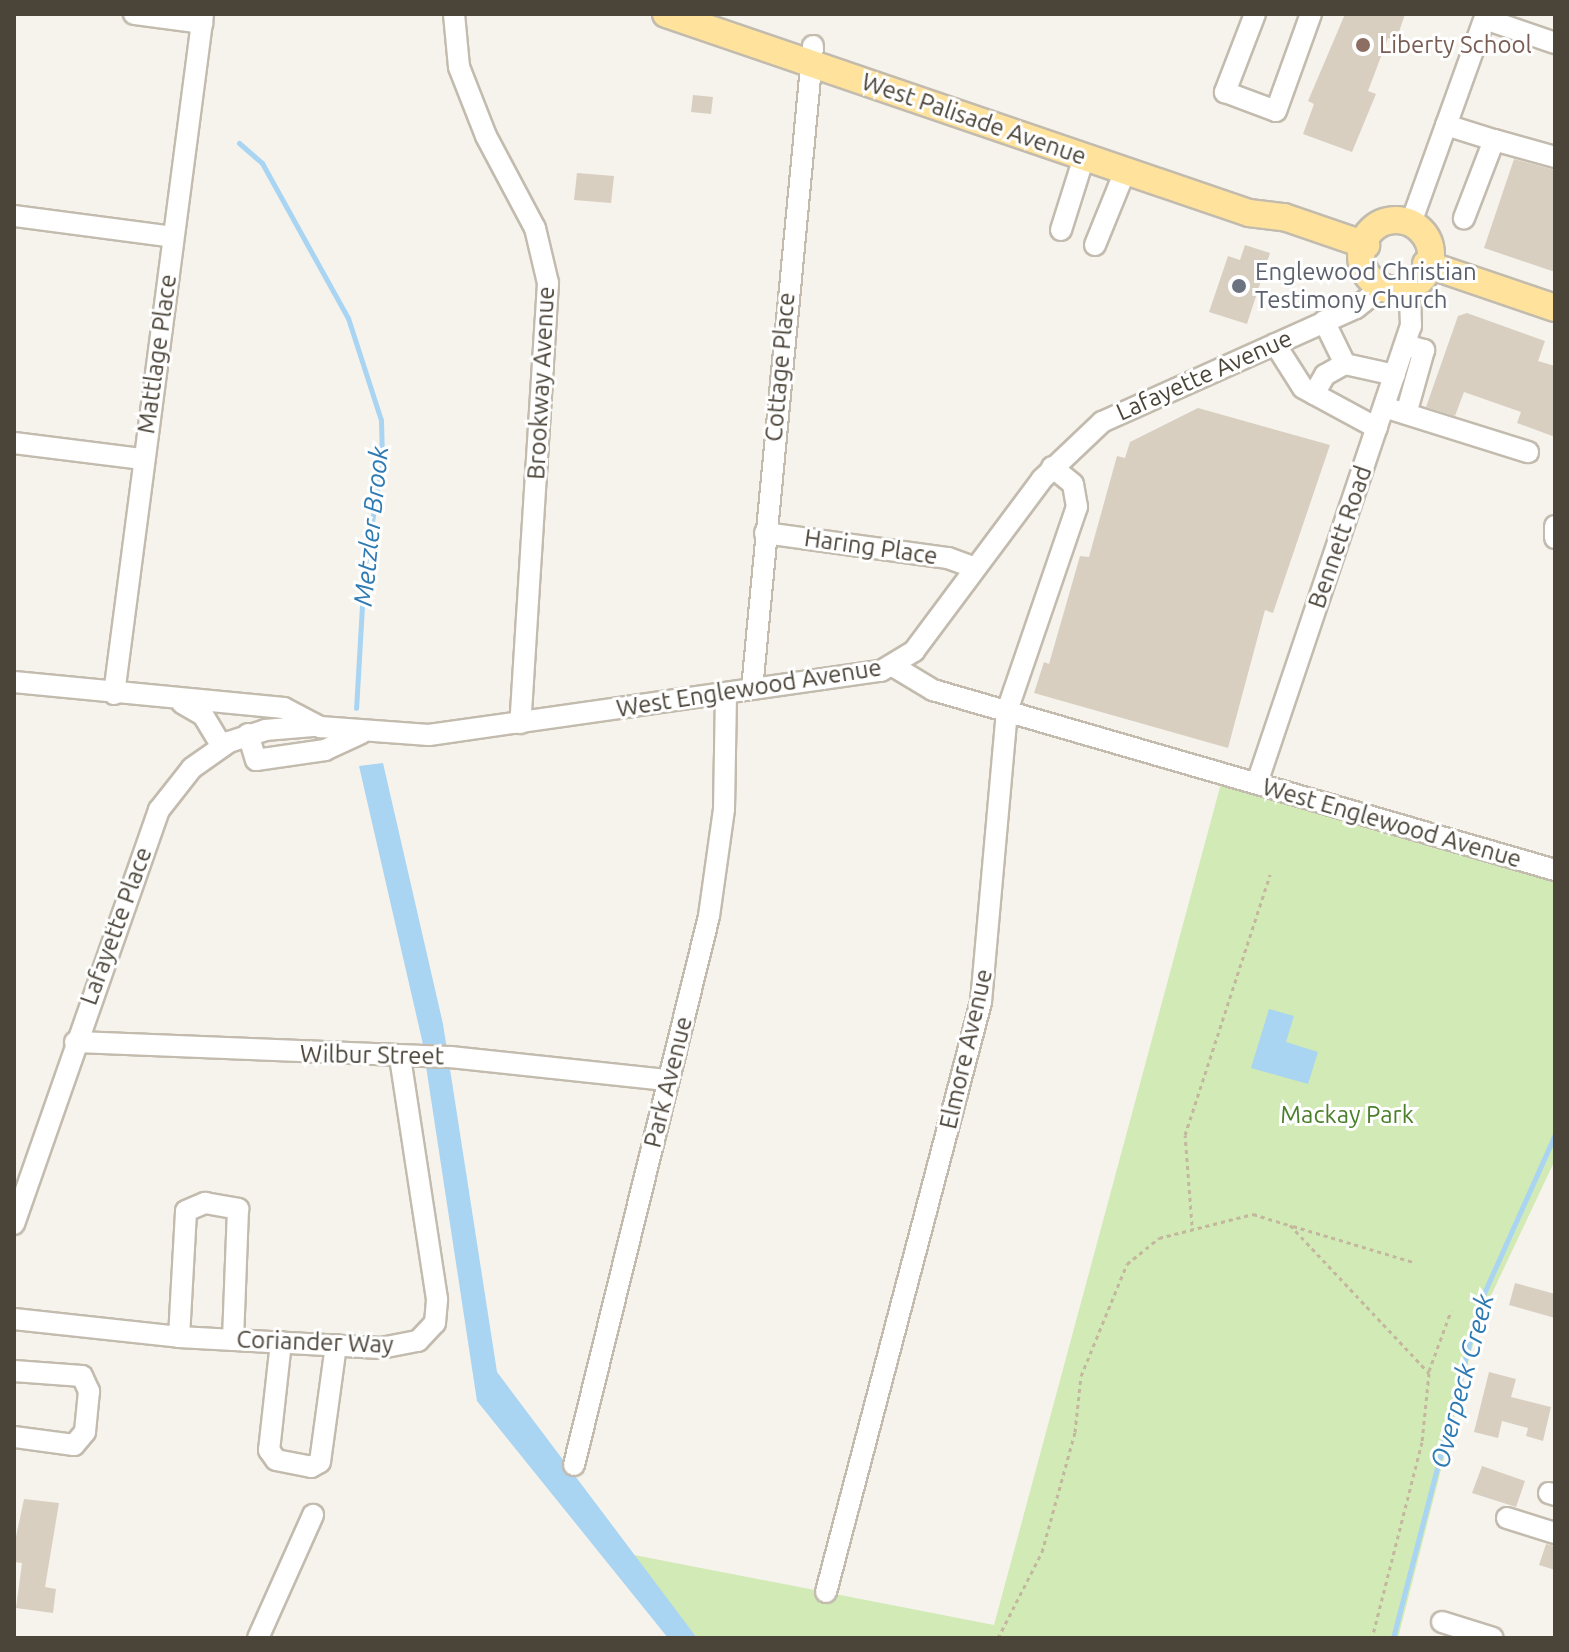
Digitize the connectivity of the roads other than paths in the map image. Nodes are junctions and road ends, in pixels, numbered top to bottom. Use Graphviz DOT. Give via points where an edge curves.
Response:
graph roads {
  1 [pos="134,14"];
  2 [pos="454,14"];
  3 [pos="666,14"];
  4 [pos="721,14"];
  5 [pos="1255,14"];
  6 [pos="1311,14"];
  7 [pos="1485,17"];
  8 [pos="202,18"];
  9 [pos="1555,43"];
  10 [pos="811,55"];
  11 [pos="1446,125"];
  12 [pos="1494,140"];
  13 [pos="1555,157"];
  14 [pos="1106,160"];
  15 [pos="14,216"];
  16 [pos="1464,218"];
  17 [pos="1412,220"];
  18 [pos="1061,230"];
  19 [pos="173,237"];
  20 [pos="1095,245"];
  21 [pos="1366,245"];
  22 [pos="1426,264"];
  23 [pos="1378,290"];
  24 [pos="1410,290"];
  25 [pos="1555,308"];
  26 [pos="1324,321"];
  27 [pos="1275,344"];
  28 [pos="1405,345"];
  29 [pos="1345,364"];
  30 [pos="1395,375"];
  31 [pos="1314,394"];
  32 [pos="1384,407"];
  33 [pos="1406,414"];
  34 [pos="1377,428"];
  35 [pos="14,443"];
  36 [pos="1528,452"];
  37 [pos="143,459"];
  38 [pos="1052,467"];
  39 [pos="1555,526"];
  40 [pos="765,533"];
  41 [pos="1555,538"];
  42 [pos="975,568"];
  43 [pos="893,666"];
  44 [pos="14,682"];
  45 [pos="752,689"];
  46 [pos="726,693"];
  47 [pos="114,694"];
  48 [pos="182,703"];
  49 [pos="1007,711"];
  50 [pos="520,723"];
  51 [pos="320,727"];
  52 [pos="363,732"];
  53 [pos="248,734"];
  54 [pos="222,747"];
  55 [pos="1257,783"];
  56 [pos="1555,870"];
  57 [pos="75,1042"];
  58 [pos="403,1056"];
  59 [pos="668,1080"];
  60 [pos="14,1224"];
  61 [pos="14,1319"];
  62 [pos="179,1337"];
  63 [pos="233,1340"];
  64 [pos="281,1342"];
  65 [pos="336,1345"];
  66 [pos="14,1371"];
  67 [pos="14,1437"];
  68 [pos="574,1465"];
  69 [pos="313,1515"];
  70 [pos="1507,1518"];
  71 [pos="1555,1533"];
  72 [pos="826,1592"];
  73 [pos="1442,1622"];
  74 [pos="258,1638"];
  75 [pos="1493,1638"];
  1 -- 8 [label="street"];
  2 -- 50 [label="street, Brookway Avenue" via="459,67 486,136 535,228 548,283"];
  3 -- 10 [label="main road, West Palisade Avenue"];
  4 -- 10 [label="main road, West Palisade Avenue"];
  5 -- 6 [label="street" via="1225,92 1276,111"];
  7 -- 9 [label="street"];
  7 -- 11 [label="street"];
  8 -- 19 [label="street, Mattlage Place"];
  10 -- 14 [label="main road, West Palisade Avenue"];
  10 -- 40 [label="street, Cottage Place"];
  11 -- 12 [label="street"];
  11 -- 17 [label="street"];
  12 -- 13 [label="street"];
  12 -- 16 [label="street"];
  14 -- 18 [label="street"];
  14 -- 20 [label="street"];
  14 -- 21 [label="main road, West Palisade Avenue" via="1252,197 1284,217"];
  15 -- 19 [label="street"];
  17 -- 21 [label="main road" via="1383,220"];
  17 -- 22 [label="main road" via="1426,244"];
  19 -- 37 [label="street, Mattlage Place"];
  21 -- 23 [label="main road" via="1365,270"];
  22 -- 24 [label="main road"];
  22 -- 25 [label="main road"];
  23 -- 24 [label="main road" via="1392,295"];
  23 -- 26 [label="street, Lafayette Avenue"];
  24 -- 28 [label="street, Bennett Road" via="1413,315"];
  26 -- 27 [label="street, Lafayette Avenue"];
  26 -- 29 [label="street"];
  27 -- 31 [label="street"];
  27 -- 38 [label="street, Lafayette Avenue" via="1112,416"];
  28 -- 30 [label="street, Bennett Road"];
  28 -- 33 [label="street" via="1424,350"];
  29 -- 30 [label="street"];
  29 -- 31 [label="street" via="1325,375"];
  30 -- 32 [label="street, Bennett Road"];
  31 -- 34 [label="street"];
  32 -- 33 [label="street"];
  32 -- 34 [label="street, Bennett Road"];
  33 -- 36 [label="street"];
  34 -- 55 [label="street, Bennett Road"];
  35 -- 37 [label="street"];
  37 -- 47 [label="street, Mattlage Place"];
  38 -- 42 [label="street, Lafayette Avenue"];
  38 -- 49 [label="street, Elmore Avenue" via="1073,484 1077,507"];
  39 -- 41 [label="street"];
  40 -- 42 [label="street, Haring Place" via="948,558"];
  40 -- 45 [label="street, Cottage Place"];
  42 -- 43 [label="street, Lafayette Avenue" via="918,646"];
  43 -- 45 [label="street, West Englewood Avenue"];
  43 -- 49 [label="street, West Englewood Avenue" via="921,687"];
  44 -- 47 [label="street, West Englewood Avenue"];
  45 -- 46 [label="street, West Englewood Avenue"];
  46 -- 50 [label="street, West Englewood Avenue"];
  46 -- 59 [label="street, Park Avenue" via="718,863"];
  47 -- 48 [label="street, West Englewood Avenue"];
  48 -- 51 [label="street, West Englewood Avenue" via="284,708"];
  48 -- 54 [label="street" via="203,715"];
  49 -- 55 [label="street, West Englewood Avenue"];
  49 -- 72 [label="street, Elmore Avenue" via="981,1002"];
  50 -- 52 [label="street, West Englewood Avenue" via="429,735"];
  51 -- 52 [label="street, West Englewood Avenue"];
  51 -- 53 [label="street, Lafayette Place"];
  52 -- 53 [label="street" via="325,750 256,760"];
  53 -- 54 [label="street, Lafayette Place"];
  54 -- 57 [label="street, Lafayette Place" via="183,778 154,821"];
  55 -- 56 [label="street, West Englewood Avenue"];
  57 -- 58 [label="street, Wilbur Street"];
  57 -- 60 [label="street, Lafayette Place"];
  58 -- 59 [label="street, Wilbur Street"];
  58 -- 65 [label="street, Coriander Way" via="437,1299 435,1323 418,1341 401,1347"];
  59 -- 68 [label="street, Park Avenue"];
  61 -- 62 [label="street, Coriander Way"];
  62 -- 63 [label="street, Coriander Way"];
  62 -- 63 [label="street" via="186,1211 205,1203 238,1209"];
  63 -- 64 [label="street, Coriander Way"];
  64 -- 65 [label="street, Coriander Way"];
  64 -- 65 [label="street" via="269,1450 276,1460 311,1467 320,1462"];
  66 -- 67 [label="street" via="82,1376 89,1391 85,1432 74,1445"];
  69 -- 74 [label="street"];
  70 -- 71 [label="street"];
  73 -- 75 [label="street"];
}
